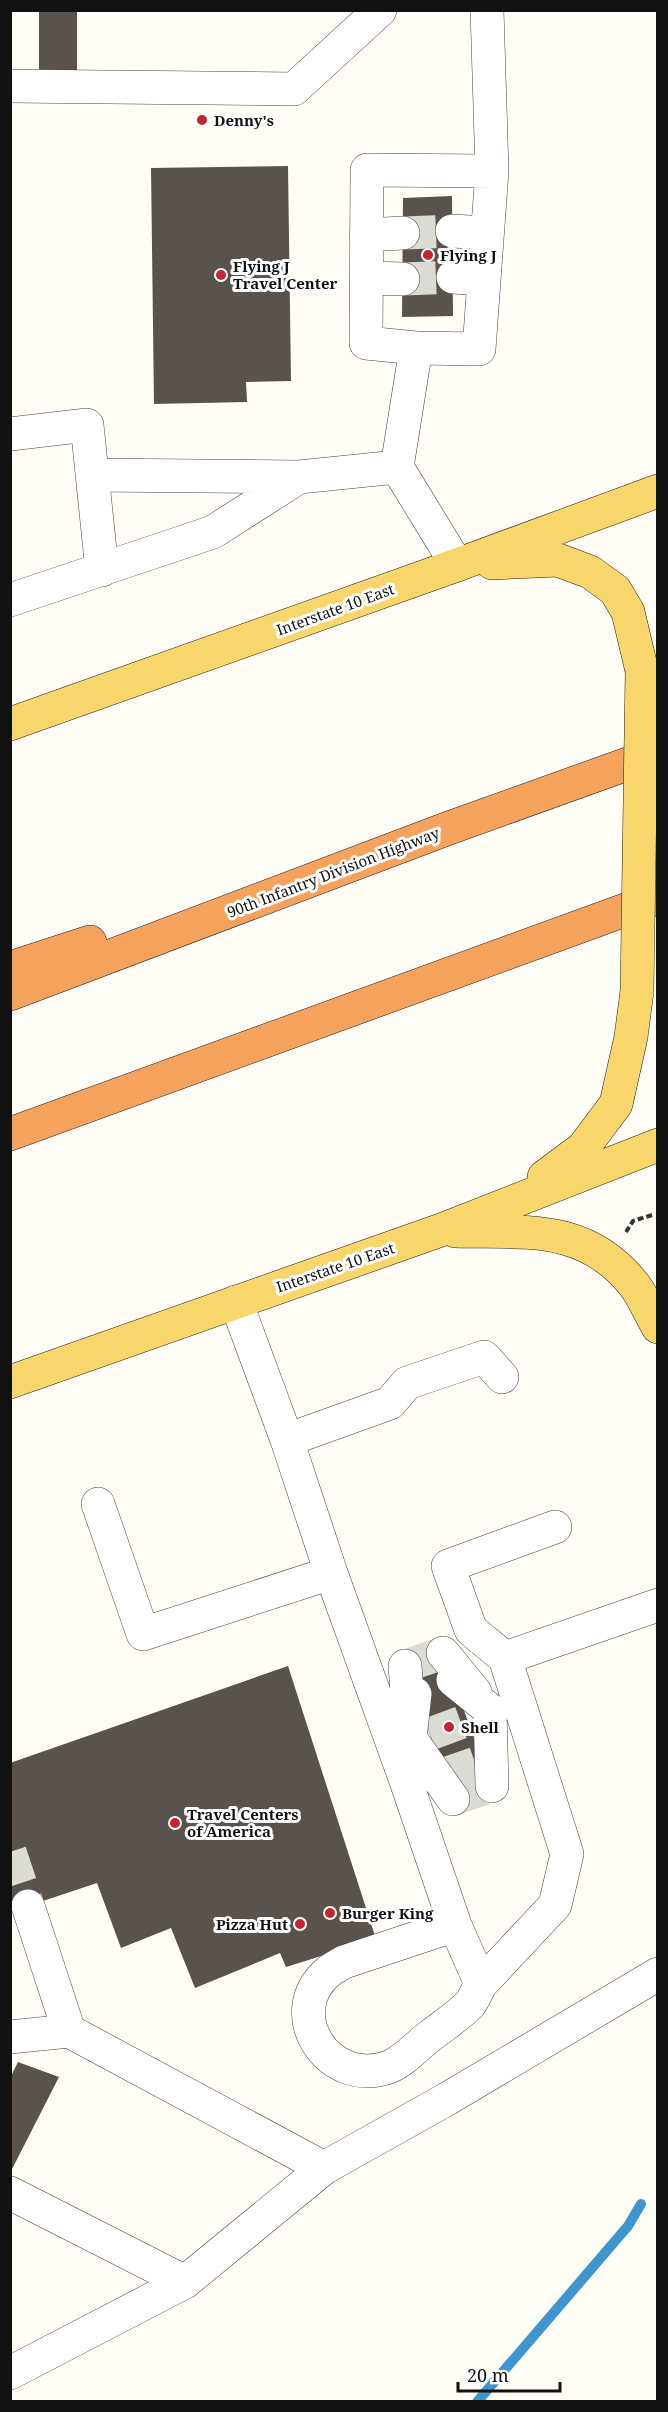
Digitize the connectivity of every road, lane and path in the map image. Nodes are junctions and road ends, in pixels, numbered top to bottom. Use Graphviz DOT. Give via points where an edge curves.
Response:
graph roads {
  1 [pos="380,10"];
  2 [pos="487,10"];
  3 [pos="10,86"];
  4 [pos="492,171"];
  5 [pos="452,231"];
  6 [pos="403,233"];
  7 [pos="487,234"];
  8 [pos="366,235"];
  9 [pos="366,278"];
  10 [pos="403,279"];
  11 [pos="416,348"];
  12 [pos="10,434"];
  13 [pos="397,467"];
  14 [pos="92,475"];
  15 [pos="299,477"];
  16 [pos="657,491"];
  17 [pos="457,565"];
  18 [pos="102,570"];
  19 [pos="10,600"];
  20 [pos="10,724"];
  21 [pos="657,753"];
  22 [pos="449,828"];
  23 [pos="657,898"];
  24 [pos="10,968"];
  25 [pos="10,994"];
  26 [pos="10,1134"];
  27 [pos="657,1145"];
  28 [pos="506,1205"];
  29 [pos="652,1215"];
  30 [pos="441,1230"];
  31 [pos="622,1237"];
  32 [pos="236,1302"];
  33 [pos="657,1327"];
  34 [pos="502,1377"];
  35 [pos="10,1382"];
  36 [pos="287,1440"];
  37 [pos="98,1504"];
  38 [pos="555,1527"];
  39 [pos="331,1574"];
  40 [pos="657,1605"];
  41 [pos="505,1658"];
  42 [pos="448,1666"];
  43 [pos="410,1680"];
  44 [pos="492,1710"];
  45 [pos="411,1739"];
  46 [pos="487,1774"];
  47 [pos="448,1787"];
  48 [pos="28,1906"];
  49 [pos="455,1925"];
  50 [pos="657,1974"];
  51 [pos="481,1984"];
  52 [pos="69,2031"];
  53 [pos="10,2037"];
  54 [pos="324,2168"];
  55 [pos="10,2193"];
  56 [pos="185,2282"];
  57 [pos="10,2373"];
  1 -- 3 [label="lane" via="294,89"];
  2 -- 4 [label="lane"];
  4 -- 7 [label="lane"];
  4 -- 8 [label="lane" via="367,170"];
  5 -- 7 [label="lane"];
  6 -- 8 [label="lane"];
  7 -- 11 [label="lane" via="468,278 479,349"];
  8 -- 9 [label="lane"];
  9 -- 10 [label="lane"];
  9 -- 11 [label="lane" via="366,343"];
  11 -- 13 [label="lane"];
  12 -- 14 [label="lane" via="87,425"];
  13 -- 15 [label="lane"];
  13 -- 17 [label="lane"];
  14 -- 15 [label="lane"];
  14 -- 18 [label="lane"];
  15 -- 18 [label="lane" via="213,532"];
  16 -- 17 [label="main road, Interstate 10 East"];
  17 -- 20 [label="main road, Interstate 10 East"];
  17 -- 28 [label="main road, bridge" via="558,560 590,572 615,590 628,612 642,671 637,991 616,1104 583,1148"];
  18 -- 19 [label="lane"];
  21 -- 22 [label="highway, 90th Infantry Division Highway"];
  22 -- 24 [label="highway"];
  22 -- 25 [label="highway, 90th Infantry Division Highway"];
  23 -- 26 [label="highway"];
  27 -- 28 [label="main road, Interstate 10 East"];
  28 -- 30 [label="main road, Interstate 10 East"];
  29 -- 31 [label="path" via="633,1221"];
  30 -- 32 [label="main road, Interstate 10 East"];
  30 -- 33 [label="main road" via="553,1234 579,1241 606,1258 635,1287"];
  32 -- 35 [label="main road, Interstate 10 East"];
  32 -- 36 [label="lane"];
  34 -- 36 [label="lane" via="484,1357 407,1383 390,1403"];
  36 -- 39 [label="lane"];
  37 -- 39 [label="lane" via="143,1634"];
  38 -- 41 [label="lane" via="448,1566 471,1630"];
  39 -- 45 [label="lane"];
  40 -- 41 [label="lane"];
  41 -- 44 [label="lane"];
  42 -- 44 [label="lane"];
  43 -- 45 [label="lane"];
  44 -- 46 [label="lane"];
  44 -- 51 [label="lane" via="567,1854 555,1905"];
  45 -- 47 [label="lane"];
  45 -- 49 [label="lane"];
  48 -- 52 [label="lane"];
  49 -- 51 [label="lane"];
  49 -- 51 [label="lane" via="344,1962 328,1972 308,2008 312,2033 334,2062 351,2070 371,2072 392,2066 471,2003"];
  50 -- 54 [label="lane"];
  52 -- 53 [label="lane"];
  52 -- 54 [label="lane"];
  54 -- 56 [label="lane"];
  55 -- 56 [label="lane"];
  56 -- 57 [label="lane"];
}
